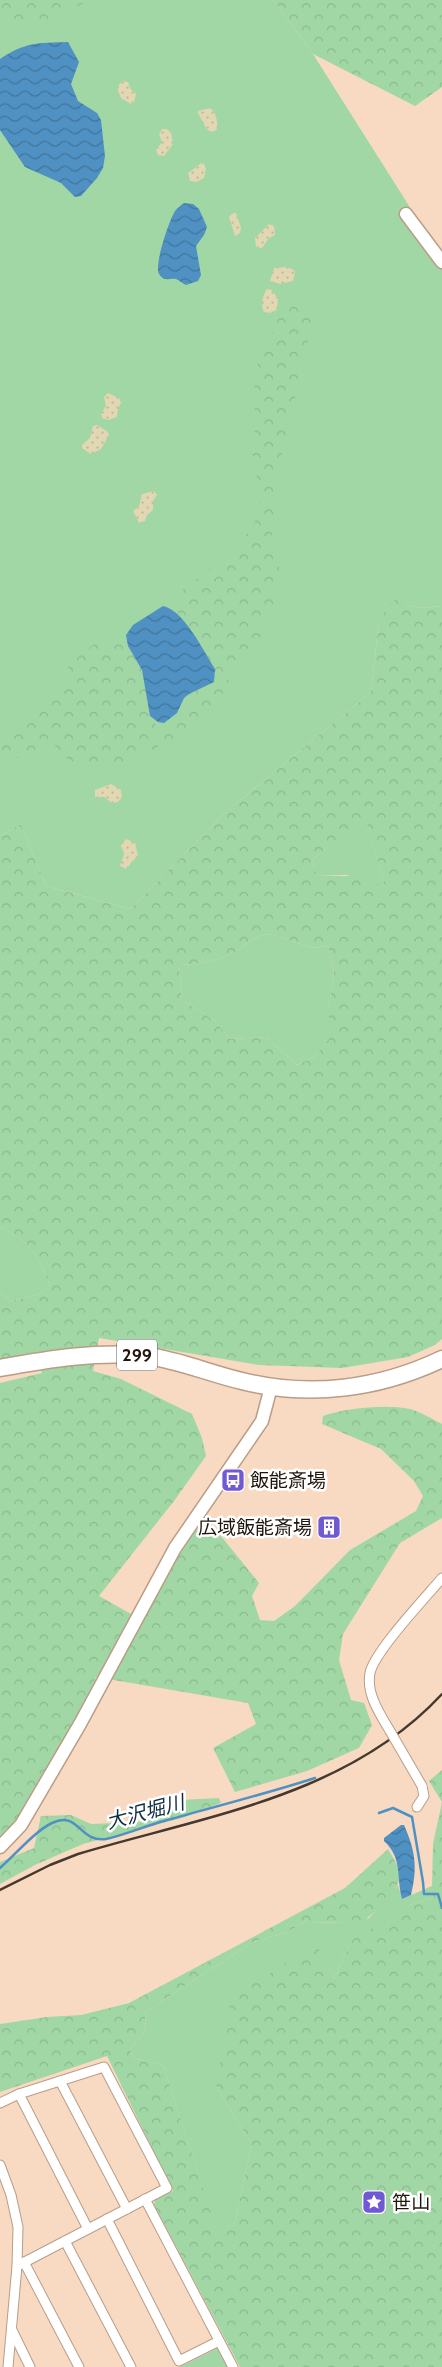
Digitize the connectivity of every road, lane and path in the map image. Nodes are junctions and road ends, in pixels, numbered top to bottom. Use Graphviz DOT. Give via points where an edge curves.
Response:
graph roads {
  1 [pos="406,214"];
  2 [pos="442,262"];
  3 [pos="442,1359"];
  4 [pos="0,1368"];
  5 [pos="271,1387"];
  6 [pos="442,1578"];
  7 [pos="417,1807"];
  8 [pos="0,1847"];
  9 [pos="60,2081"];
  10 [pos="19,2094"];
  11 [pos="0,2103"];
  12 [pos="0,2165"];
  13 [pos="145,2199"];
  14 [pos="127,2209"];
  15 [pos="106,2219"];
  16 [pos="88,2229"];
  17 [pos="65,2241"];
  18 [pos="21,2264"];
  19 [pos="12,2330"];
  20 [pos="219,2341"];
  21 [pos="8,2367"];
  22 [pos="30,2367"];
  23 [pos="79,2367"];
  24 [pos="130,2367"];
  25 [pos="233,2367"];
  1 -- 2 [label="street"];
  3 -- 5 [label="highway, 299" via="406,1375 361,1386 307,1390"];
  4 -- 5 [label="highway, 299" via="74,1356 128,1355 170,1361"];
  5 -- 8 [label="street" via="262,1421 175,1548 21,1825"];
  6 -- 7 [label="street, bridge" via="378,1654 370,1674 373,1700 422,1786 424,1796"];
  9 -- 10 [label="street"];
  9 -- 13 [label="street" via="104,2067 167,2188"];
  9 -- 14 [label="street"];
  10 -- 11 [label="street"];
  10 -- 16 [label="street"];
  12 -- 18 [label="street" via="16,2210"];
  13 -- 14 [label="street"];
  13 -- 20 [label="street"];
  14 -- 15 [label="street"];
  15 -- 16 [label="street"];
  15 -- 20 [label="street" via="179,2361"];
  16 -- 17 [label="street"];
  17 -- 18 [label="street"];
  17 -- 24 [label="street"];
  18 -- 19 [label="street"];
  18 -- 23 [label="street"];
  19 -- 21 [label="street"];
  19 -- 22 [label="street"];
  20 -- 25 [label="street"];
}
